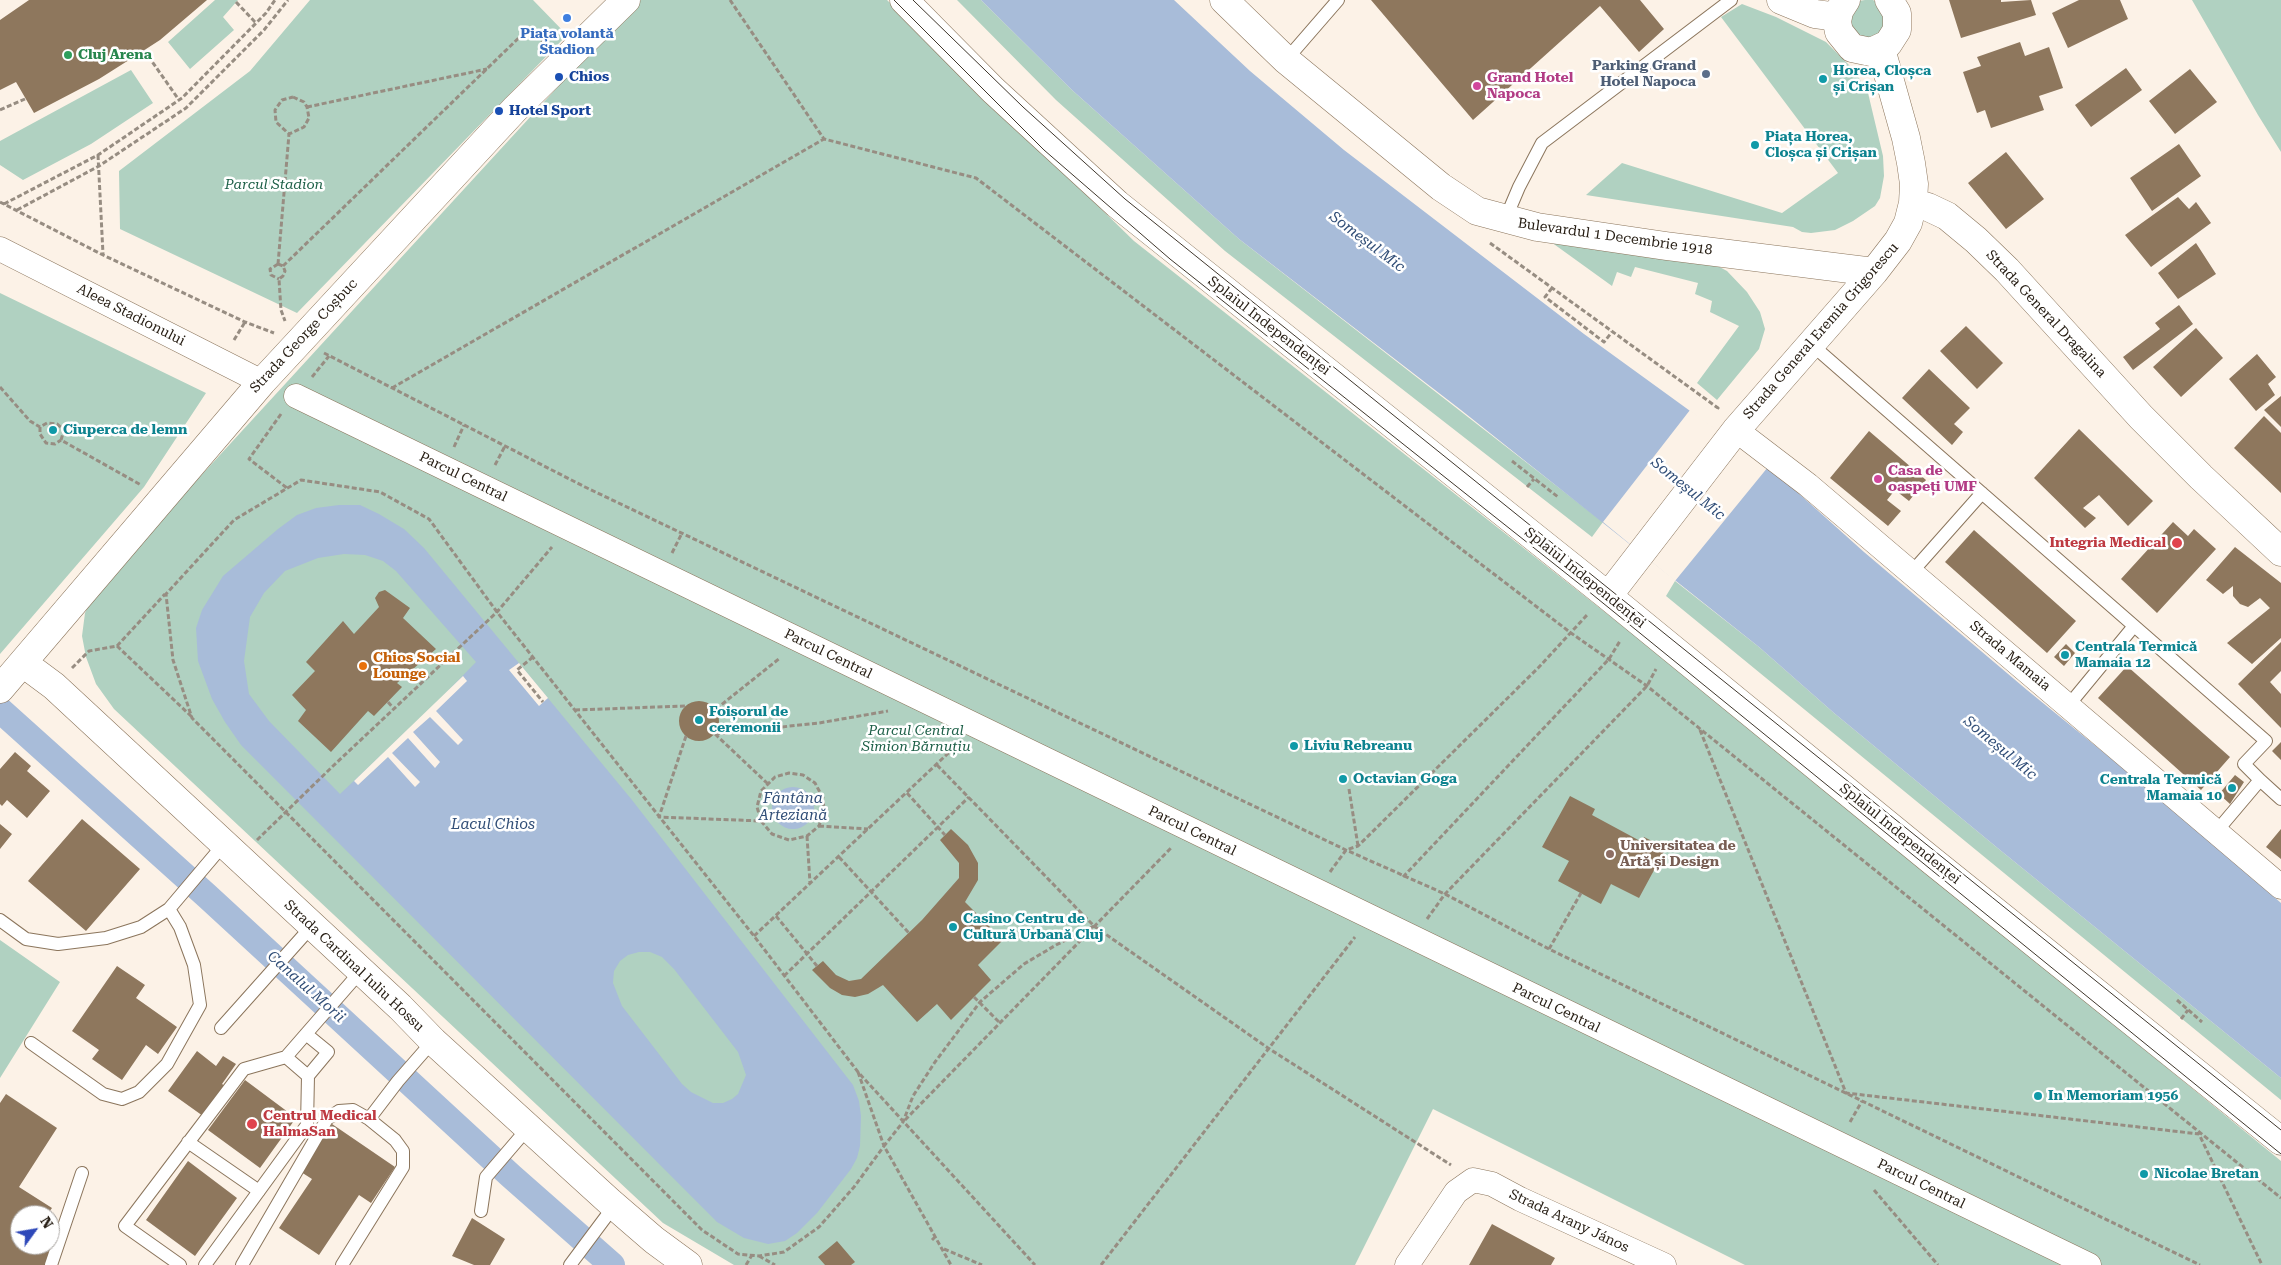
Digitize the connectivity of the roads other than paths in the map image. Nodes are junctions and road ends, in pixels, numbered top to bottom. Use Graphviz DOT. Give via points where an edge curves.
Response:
graph roads {
  1 [pos="626,0"];
  2 [pos="904,0"];
  3 [pos="1224,0"];
  4 [pos="1338,0"];
  5 [pos="1731,0"];
  6 [pos="1782,0"];
  7 [pos="1890,0"];
  8 [pos="1842,9"];
  9 [pos="1881,49"];
  10 [pos="1286,60"];
  11 [pos="1913,203"];
  12 [pos="1505,220"];
  13 [pos="0,249"];
  14 [pos="1874,272"];
  15 [pos="1811,344"];
  16 [pos="262,382"];
  17 [pos="289,405"];
  18 [pos="1730,437"];
  19 [pos="1982,493"];
  20 [pos="2281,552"];
  21 [pos="1912,573"];
  22 [pos="1608,596"];
  23 [pos="2134,626"];
  24 [pos="23,663"];
  25 [pos="0,689"];
  26 [pos="2068,706"];
  27 [pos="2260,780"];
  28 [pos="2281,799"];
  29 [pos="2216,832"];
  30 [pos="231,850"];
  31 [pos="2281,887"];
  32 [pos="169,909"];
  33 [pos="0,920"];
  34 [pos="312,926"];
  35 [pos="361,971"];
  36 [pos="221,1028"];
  37 [pos="306,1034"];
  38 [pos="32,1043"];
  39 [pos="427,1048"];
  40 [pos="286,1057"];
  41 [pos="308,1076"];
  42 [pos="369,1120"];
  43 [pos="521,1136"];
  44 [pos="2281,1140"];
  45 [pos="188,1142"];
  46 [pos="82,1173"];
  47 [pos="259,1191"];
  48 [pos="481,1211"];
  49 [pos="607,1216"];
  50 [pos="51,1265"];
  51 [pos="180,1265"];
  52 [pos="205,1265"];
  53 [pos="242,1265"];
  54 [pos="342,1265"];
  55 [pos="570,1265"];
  56 [pos="688,1265"];
  57 [pos="1407,1265"];
  58 [pos="1664,1265"];
  59 [pos="2089,1265"];
  1 -- 16 [label="main road, Strada George Coșbuc" via="540,84"];
  2 -- 22 [label="main road, Splaiul Independenței" via="1000,96 1117,204"];
  3 -- 10 [label="main road, Bulevardul 1 Decembrie 1918"];
  4 -- 10 [label="lane"];
  5 -- 12 [label="lane" via="1542,142"];
  6 -- 8 [label="main road" via="1815,14"];
  7 -- 9 [label="main road" via="1897,13 1897,30"];
  8 -- 9 [label="main road" via="1839,32 1852,48 1871,52"];
  9 -- 11 [label="main road" via="1906,138 1914,184"];
  10 -- 12 [label="main road, Bulevardul 1 Decembrie 1918" via="1463,203"];
  11 -- 14 [label="main road, Strada General Eremia Grigorescu" via="1908,223 1898,241"];
  11 -- 20 [label="main road, Strada General Dragalina" via="1947,216 1976,240 2141,417"];
  12 -- 14 [label="main road, Bulevardul 1 Decembrie 1918" via="1666,246"];
  13 -- 16 [label="street, Aleea Stadionului"];
  14 -- 15 [label="main road, Strada General Eremia Grigorescu"];
  15 -- 18 [label="main road, Strada General Eremia Grigorescu"];
  15 -- 19 [label="lane"];
  16 -- 24 [label="main road, Strada George Coșbuc"];
  17 -- 59 [label="street, Parcul Central"];
  18 -- 21 [label="street, Strada Mamaia" via="1808,485"];
  18 -- 22 [label="main road, Strada General Eremia Grigorescu"];
  19 -- 21 [label="lane"];
  19 -- 23 [label="lane"];
  21 -- 26 [label="street, Strada Mamaia"];
  22 -- 44 [label="main road, Splaiul Independenței"];
  23 -- 26 [label="lane"];
  23 -- 27 [label="lane" via="2266,741 2244,764"];
  24 -- 25 [label="main road, Strada George Coșbuc"];
  24 -- 30 [label="main road, Strada Cardinal Iuliu Hossu" via="54,686"];
  26 -- 29 [label="street, Strada Mamaia"];
  27 -- 28 [label="lane"];
  27 -- 29 [label="lane"];
  29 -- 31 [label="street, Strada Mamaia"];
  30 -- 32 [label="lane" via="203,868"];
  30 -- 34 [label="main road, Strada Cardinal Iuliu Hossu"];
  32 -- 33 [label="lane" via="141,927 115,935 58,944 26,939"];
  32 -- 38 [label="lane" via="180,927 194,965 200,1005 168,1064 139,1092 122,1099 103,1094"];
  34 -- 35 [label="main road, Strada Cardinal Iuliu Hossu"];
  34 -- 36 [label="lane"];
  35 -- 37 [label="lane"];
  35 -- 39 [label="main road, Strada Cardinal Iuliu Hossu"];
  37 -- 40 [label="lane"];
  37 -- 41 [label="lane" via="328,1052"];
  39 -- 42 [label="lane"];
  39 -- 43 [label="main road, Strada Cardinal Iuliu Hossu"];
  40 -- 41 [label="lane"];
  40 -- 45 [label="lane" via="244,1069"];
  41 -- 47 [label="lane" via="307,1124"];
  42 -- 53 [label="lane" via="352,1110 339,1111 326,1119"];
  42 -- 54 [label="lane" via="395,1140 402,1151 403,1167"];
  43 -- 48 [label="lane" via="486,1177"];
  43 -- 49 [label="main road, Strada Cardinal Iuliu Hossu"];
  45 -- 47 [label="lane"];
  45 -- 51 [label="lane" via="125,1226"];
  46 -- 50 [label="lane"];
  47 -- 52 [label="lane"];
  49 -- 55 [label="lane"];
  49 -- 56 [label="main road, Strada Cardinal Iuliu Hossu"];
  57 -- 58 [label="street, Strada Arany János" via="1456,1192 1474,1180 1492,1184"];
}
